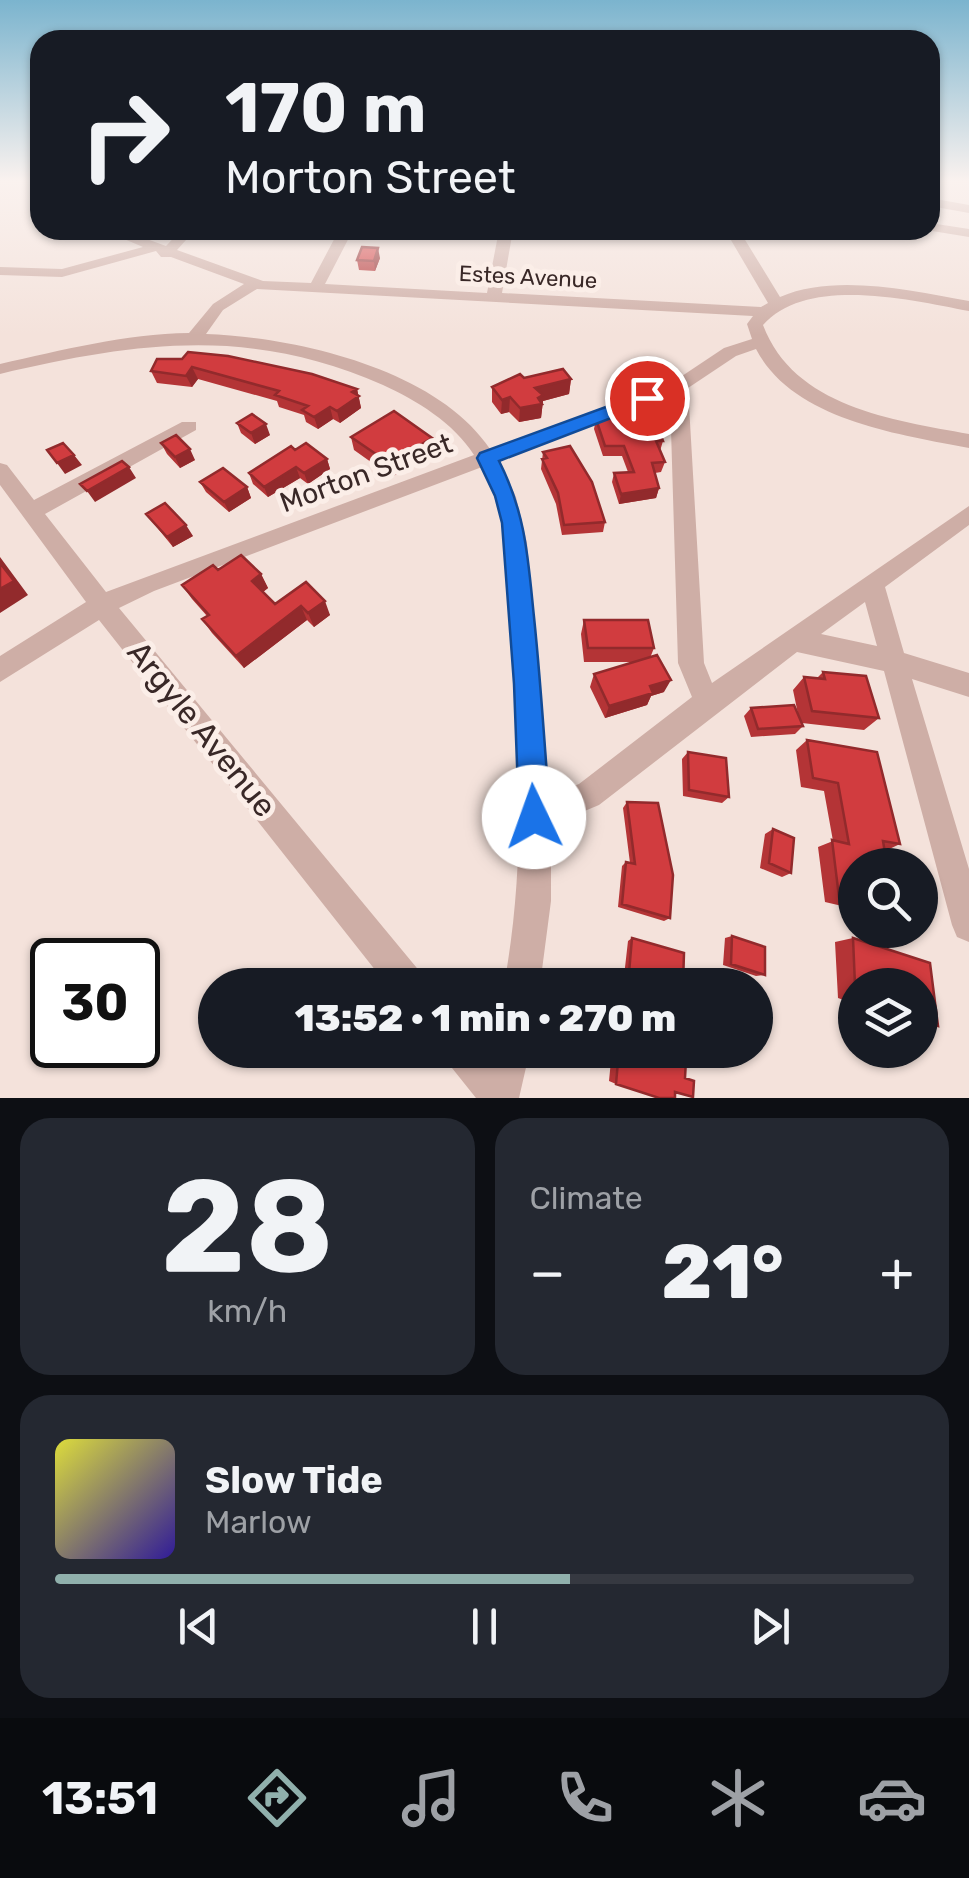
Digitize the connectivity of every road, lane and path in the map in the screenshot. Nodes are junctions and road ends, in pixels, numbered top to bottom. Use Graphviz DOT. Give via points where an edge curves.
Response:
graph roads {
  1 [pos="134,240"];
  2 [pos="175,240"];
  3 [pos="341,240"];
  4 [pos="504,240"];
  5 [pos="737,240"];
  6 [pos="160,251"];
  7 [pos="0,270"];
  8 [pos="256,284"];
  9 [pos="316,288"];
  10 [pos="494,298"];
  11 [pos="969,306"];
  12 [pos="769,307"];
  13 [pos="194,338"];
  14 [pos="759,342"];
  15 [pos="0,368"];
  16 [pos="679,386"];
  17 [pos="189,426"];
  18 [pos="969,441"];
  19 [pos="487,458"];
  20 [pos="0,470"];
  21 [pos="30,512"];
  22 [pos="969,514"];
  23 [pos="872,584"];
  24 [pos="102,605"];
  25 [pos="794,640"];
  26 [pos="893,661"];
  27 [pos="0,670"];
  28 [pos="969,685"];
  29 [pos="707,702"];
  30 [pos="534,817"];
  31 [pos="969,925"];
  32 [pos="395,968"];
  33 [pos="524,968"];
  34 [pos="476,1068"];
  35 [pos="508,1068"];
  36 [pos="500,1098"];
  1 -- 6 [label="street, Estes Avenue"];
  2 -- 6 [label="street"];
  3 -- 9 [label="street"];
  4 -- 10 [label="street"];
  5 -- 12 [label="street"];
  6 -- 7 [label="street" via="73,272"];
  6 -- 8 [label="street, Estes Avenue"];
  8 -- 9 [label="street, Estes Avenue"];
  8 -- 13 [label="street" via="218,306"];
  9 -- 10 [label="street, Estes Avenue"];
  10 -- 12 [label="street, Estes Avenue"];
  11 -- 12 [label="street, Estes Avenue" via="844,292"];
  12 -- 14 [label="street" via="756,324"];
  13 -- 15 [label="street"];
  13 -- 19 [label="street" via="310,354 388,381 453,420"];
  14 -- 16 [label="street, Morton Street" via="730,352"];
  14 -- 18 [label="street" via="779,372 818,398"];
  16 -- 19 [label="street, Morton Street"];
  16 -- 29 [label="street" via="690,662"];
  17 -- 21 [label="street"];
  19 -- 24 [label="street, Morton Street"];
  19 -- 30 [label="street" via="513,523"];
  20 -- 21 [label="street, Argyle Avenue"];
  21 -- 24 [label="street, Argyle Avenue"];
  22 -- 23 [label="street"];
  23 -- 25 [label="street"];
  23 -- 26 [label="street"];
  24 -- 27 [label="street, Morton Street"];
  24 -- 32 [label="street, Argyle Avenue"];
  25 -- 26 [label="street"];
  25 -- 29 [label="street"];
  26 -- 28 [label="street"];
  26 -- 31 [label="street"];
  29 -- 30 [label="street" via="589,795"];
  30 -- 33 [label="street" via="536,874"];
  34 -- 36 [label="street"];
  35 -- 36 [label="street"];
}
